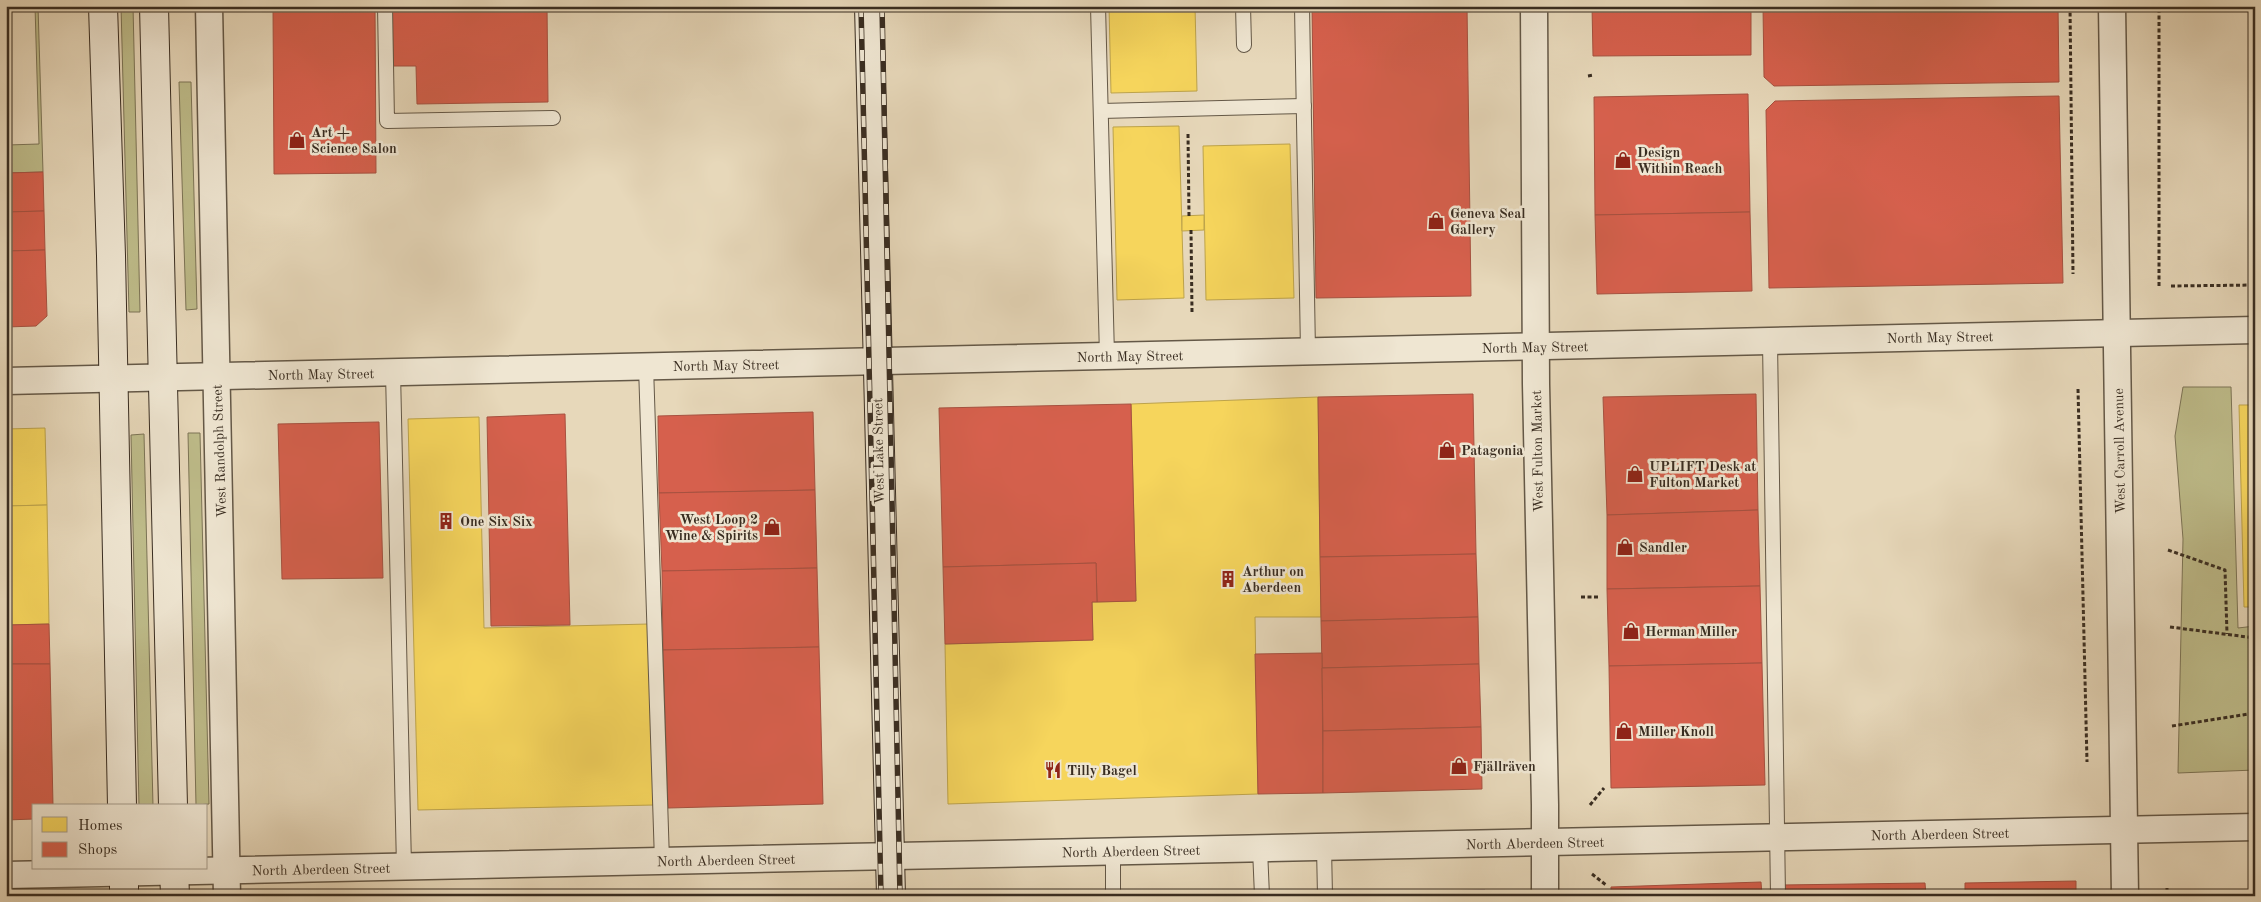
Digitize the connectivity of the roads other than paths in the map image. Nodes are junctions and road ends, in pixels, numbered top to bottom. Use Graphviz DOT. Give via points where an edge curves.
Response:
graph roads {
  1 [pos="103,6"];
  2 [pos="154,6"];
  3 [pos="209,6"];
  4 [pos="385,6"];
  5 [pos="869,6"];
  6 [pos="1098,6"];
  7 [pos="1243,6"];
  8 [pos="1302,6"];
  9 [pos="1534,6"];
  10 [pos="2112,6"];
  11 [pos="1244,45"];
  12 [pos="1304,106"];
  13 [pos="1101,111"];
  14 [pos="553,118"];
  15 [pos="2255,330"];
  16 [pos="2117,333"];
  17 [pos="1770,342"];
  18 [pos="1536,346"];
  19 [pos="1308,352"];
  20 [pos="1107,356"];
  21 [pos="877,361"];
  22 [pos="646,366"];
  23 [pos="393,372"];
  24 [pos="216,376"];
  25 [pos="163,377"];
  26 [pos="112,378"];
  27 [pos="6,381"];
  28 [pos="122,804"];
  29 [pos="172,804"];
  30 [pos="2255,827"];
  31 [pos="2124,830"];
  32 [pos="1778,838"];
  33 [pos="1545,843"];
  34 [pos="1324,847"];
  35 [pos="1260,848"];
  36 [pos="1113,852"];
  37 [pos="890,857"];
  38 [pos="662,861"];
  39 [pos="404,867"];
  40 [pos="6,875"];
  41 [pos="174,878"];
  42 [pos="124,879"];
  43 [pos="227,883"];
  44 [pos="890,896"];
  45 [pos="1113,896"];
  46 [pos="1262,896"];
  47 [pos="1325,896"];
  48 [pos="1545,896"];
  49 [pos="1778,896"];
  50 [pos="2125,896"];
  1 -- 26 [label="main road"];
  2 -- 25 [label="main road"];
  3 -- 24 [label="street, West Randolph Street"];
  4 -- 14 [label="lane" via="387,121"];
  5 -- 21 [label="main road, West Lake Street"];
  6 -- 13 [label="lane"];
  7 -- 11 [label="lane"];
  8 -- 12 [label="lane"];
  9 -- 18 [label="street, West Fulton Market"];
  10 -- 16 [label="street, West Carroll Avenue"];
  12 -- 13 [label="lane"];
  12 -- 19 [label="lane"];
  13 -- 20 [label="lane"];
  15 -- 16 [label="street, North May Street"];
  16 -- 17 [label="street, North May Street"];
  16 -- 31 [label="street, West Carroll Avenue"];
  17 -- 18 [label="street, North May Street"];
  17 -- 32 [label="lane"];
  18 -- 19 [label="street, North May Street"];
  18 -- 33 [label="street, West Fulton Market"];
  19 -- 20 [label="street, North May Street"];
  20 -- 21 [label="street, North May Street"];
  21 -- 22 [label="street, North May Street"];
  21 -- 37 [label="main road, West Lake Street"];
  22 -- 23 [label="street, North May Street"];
  22 -- 38 [label="lane"];
  23 -- 24 [label="street, North May Street"];
  23 -- 39 [label="lane"];
  24 -- 25 [label="street, North May Street"];
  24 -- 43 [label="street, West Randolph Street"];
  25 -- 26 [label="street, North May Street"];
  25 -- 29 [label="main road"];
  26 -- 27 [label="street, North May Street"];
  26 -- 28 [label="main road"];
  30 -- 31 [label="street, North Aberdeen Street"];
  31 -- 32 [label="street, North Aberdeen Street"];
  31 -- 50 [label="street, West Carroll Avenue"];
  32 -- 33 [label="street, North Aberdeen Street"];
  32 -- 49 [label="lane"];
  33 -- 34 [label="street, North Aberdeen Street"];
  33 -- 48 [label="street, West Fulton Market"];
  34 -- 35 [label="street, North Aberdeen Street"];
  34 -- 47 [label="lane"];
  35 -- 36 [label="street, North Aberdeen Street"];
  35 -- 46 [label="lane"];
  36 -- 37 [label="street, North Aberdeen Street"];
  36 -- 45 [label="lane"];
  37 -- 38 [label="street, North Aberdeen Street"];
  37 -- 44 [label="main road, West Lake Street"];
  38 -- 39 [label="street, North Aberdeen Street"];
  39 -- 43 [label="street, North Aberdeen Street"];
  40 -- 42 [label="street, North Aberdeen Street"];
  41 -- 42 [label="street, North Aberdeen Street"];
  41 -- 43 [label="street, North Aberdeen Street"];
}
